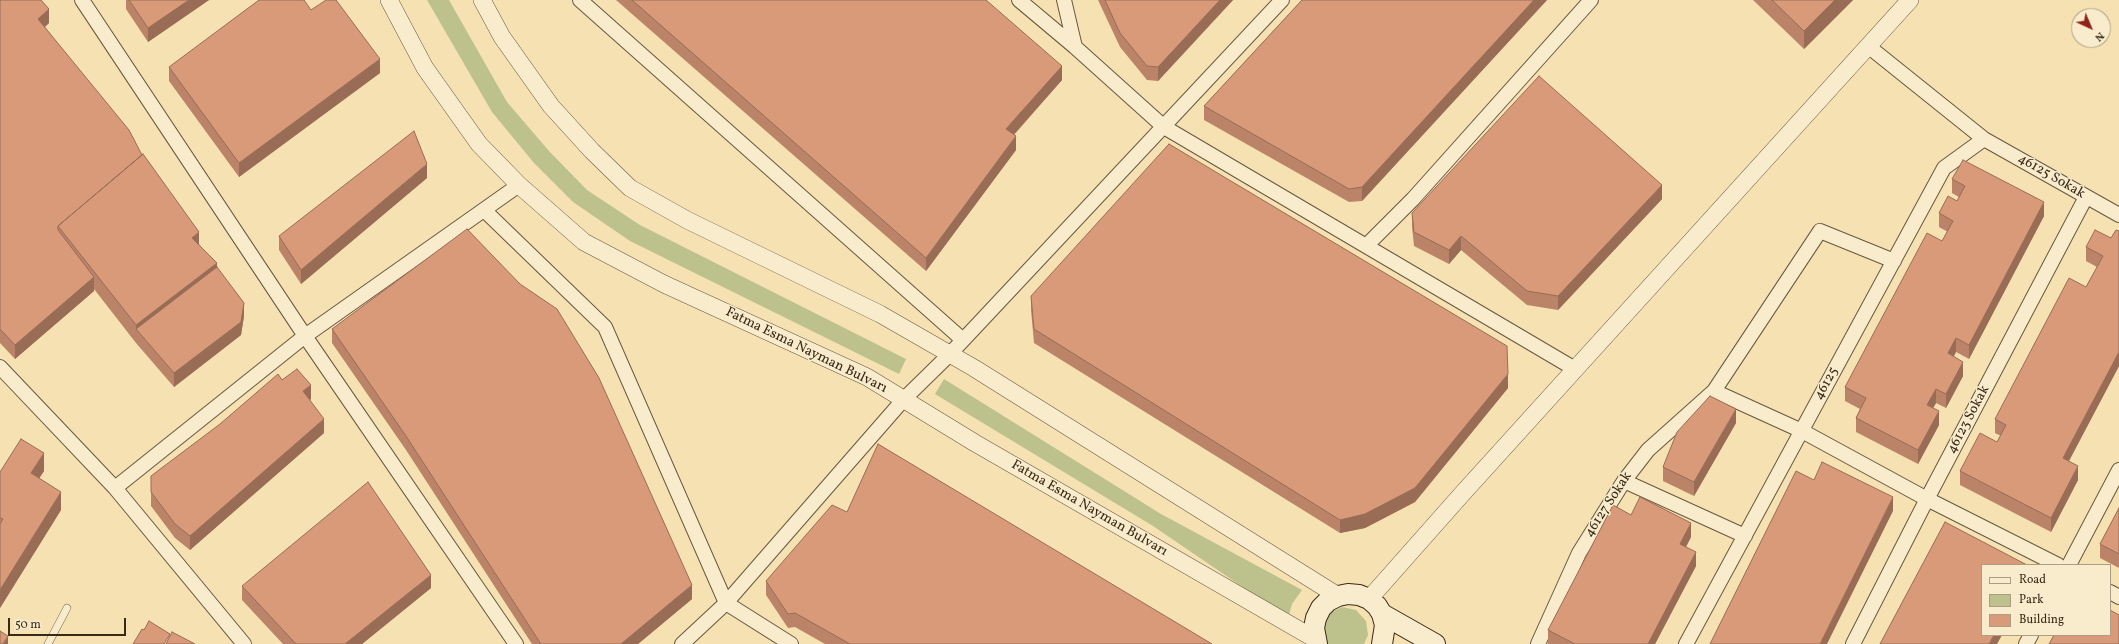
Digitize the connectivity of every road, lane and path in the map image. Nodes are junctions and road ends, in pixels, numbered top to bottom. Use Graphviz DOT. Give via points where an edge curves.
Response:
graph roads {
  1 [pos="82,0"];
  2 [pos="389,0"];
  3 [pos="482,0"];
  4 [pos="580,0"];
  5 [pos="1019,0"];
  6 [pos="1064,0"];
  7 [pos="1282,0"];
  8 [pos="1591,0"];
  9 [pos="1910,0"];
  10 [pos="1868,46"];
  11 [pos="1075,48"];
  12 [pos="1164,127"];
  13 [pos="1984,139"];
  14 [pos="519,185"];
  15 [pos="2086,197"];
  16 [pos="484,210"];
  17 [pos="2119,215"];
  18 [pos="1366,246"];
  19 [pos="1894,261"];
  20 [pos="305,336"];
  21 [pos="963,340"];
  22 [pos="950,354"];
  23 [pos="0,367"];
  24 [pos="1575,369"];
  25 [pos="1714,391"];
  26 [pos="904,400"];
  27 [pos="1802,431"];
  28 [pos="2119,470"];
  29 [pos="1624,482"];
  30 [pos="115,488"];
  31 [pos="1927,499"];
  32 [pos="1745,536"];
  33 [pos="2056,564"];
  34 [pos="2071,564"];
  35 [pos="1338,596"];
  36 [pos="726,604"];
  37 [pos="1376,607"];
  38 [pos="67,608"];
  39 [pos="1316,641"];
  40 [pos="48,644"];
  41 [pos="244,644"];
  42 [pos="516,644"];
  43 [pos="682,644"];
  44 [pos="792,644"];
  45 [pos="1382,644"];
  46 [pos="1435,644"];
  47 [pos="1538,644"];
  48 [pos="1686,644"];
  49 [pos="1853,644"];
  1 -- 20 [label="street"];
  2 -- 14 [label="street, Fatma Esma Nayman Bulvarı" via="425,68 479,144"];
  3 -- 22 [label="street" via="502,37 552,106 630,188 687,220 880,314"];
  4 -- 21 [label="street"];
  5 -- 11 [label="street"];
  6 -- 11 [label="street"];
  7 -- 12 [label="street"];
  8 -- 18 [label="street" via="1413,199"];
  9 -- 10 [label="street"];
  10 -- 13 [label="street, 46125 Sokak"];
  10 -- 24 [label="street"];
  11 -- 12 [label="street"];
  12 -- 18 [label="street"];
  12 -- 21 [label="street"];
  13 -- 15 [label="street, 46125 Sokak"];
  13 -- 19 [label="street, 46125" via="1944,168"];
  14 -- 16 [label="street"];
  14 -- 26 [label="street, Fatma Esma Nayman Bulvarı" via="584,242 664,284 867,377"];
  15 -- 17 [label="street, 46125 Sokak"];
  15 -- 31 [label="street, 46123 Sokak"];
  16 -- 20 [label="street"];
  16 -- 36 [label="street" via="605,327"];
  18 -- 24 [label="street"];
  19 -- 25 [label="street, 46127 Sokak" via="1820,231"];
  19 -- 27 [label="street, 46125"];
  20 -- 30 [label="street"];
  20 -- 42 [label="street"];
  21 -- 22 [label="street"];
  22 -- 26 [label="street"];
  22 -- 35 [label="street"];
  23 -- 30 [label="street"];
  24 -- 37 [label="street"];
  25 -- 27 [label="street"];
  25 -- 29 [label="street, 46127 Sokak" via="1648,450"];
  26 -- 36 [label="street"];
  26 -- 39 [label="street, Fatma Esma Nayman Bulvarı"];
  27 -- 31 [label="street"];
  27 -- 32 [label="street, 46125"];
  28 -- 34 [label="street"];
  29 -- 32 [label="street"];
  29 -- 47 [label="street, 46127 Sokak" via="1579,553"];
  30 -- 41 [label="street"];
  31 -- 33 [label="street"];
  31 -- 49 [label="street, 46123 Sokak"];
  32 -- 48 [label="street, 46125"];
  35 -- 37 [label="main road" via="1359,595"];
  35 -- 39 [label="main road" via="1328,601 1316,618"];
  36 -- 43 [label="street"];
  36 -- 44 [label="street"];
  37 -- 45 [label="main road" via="1385,625"];
  37 -- 46 [label="main road"];
  38 -- 40 [label="lane"];
}
